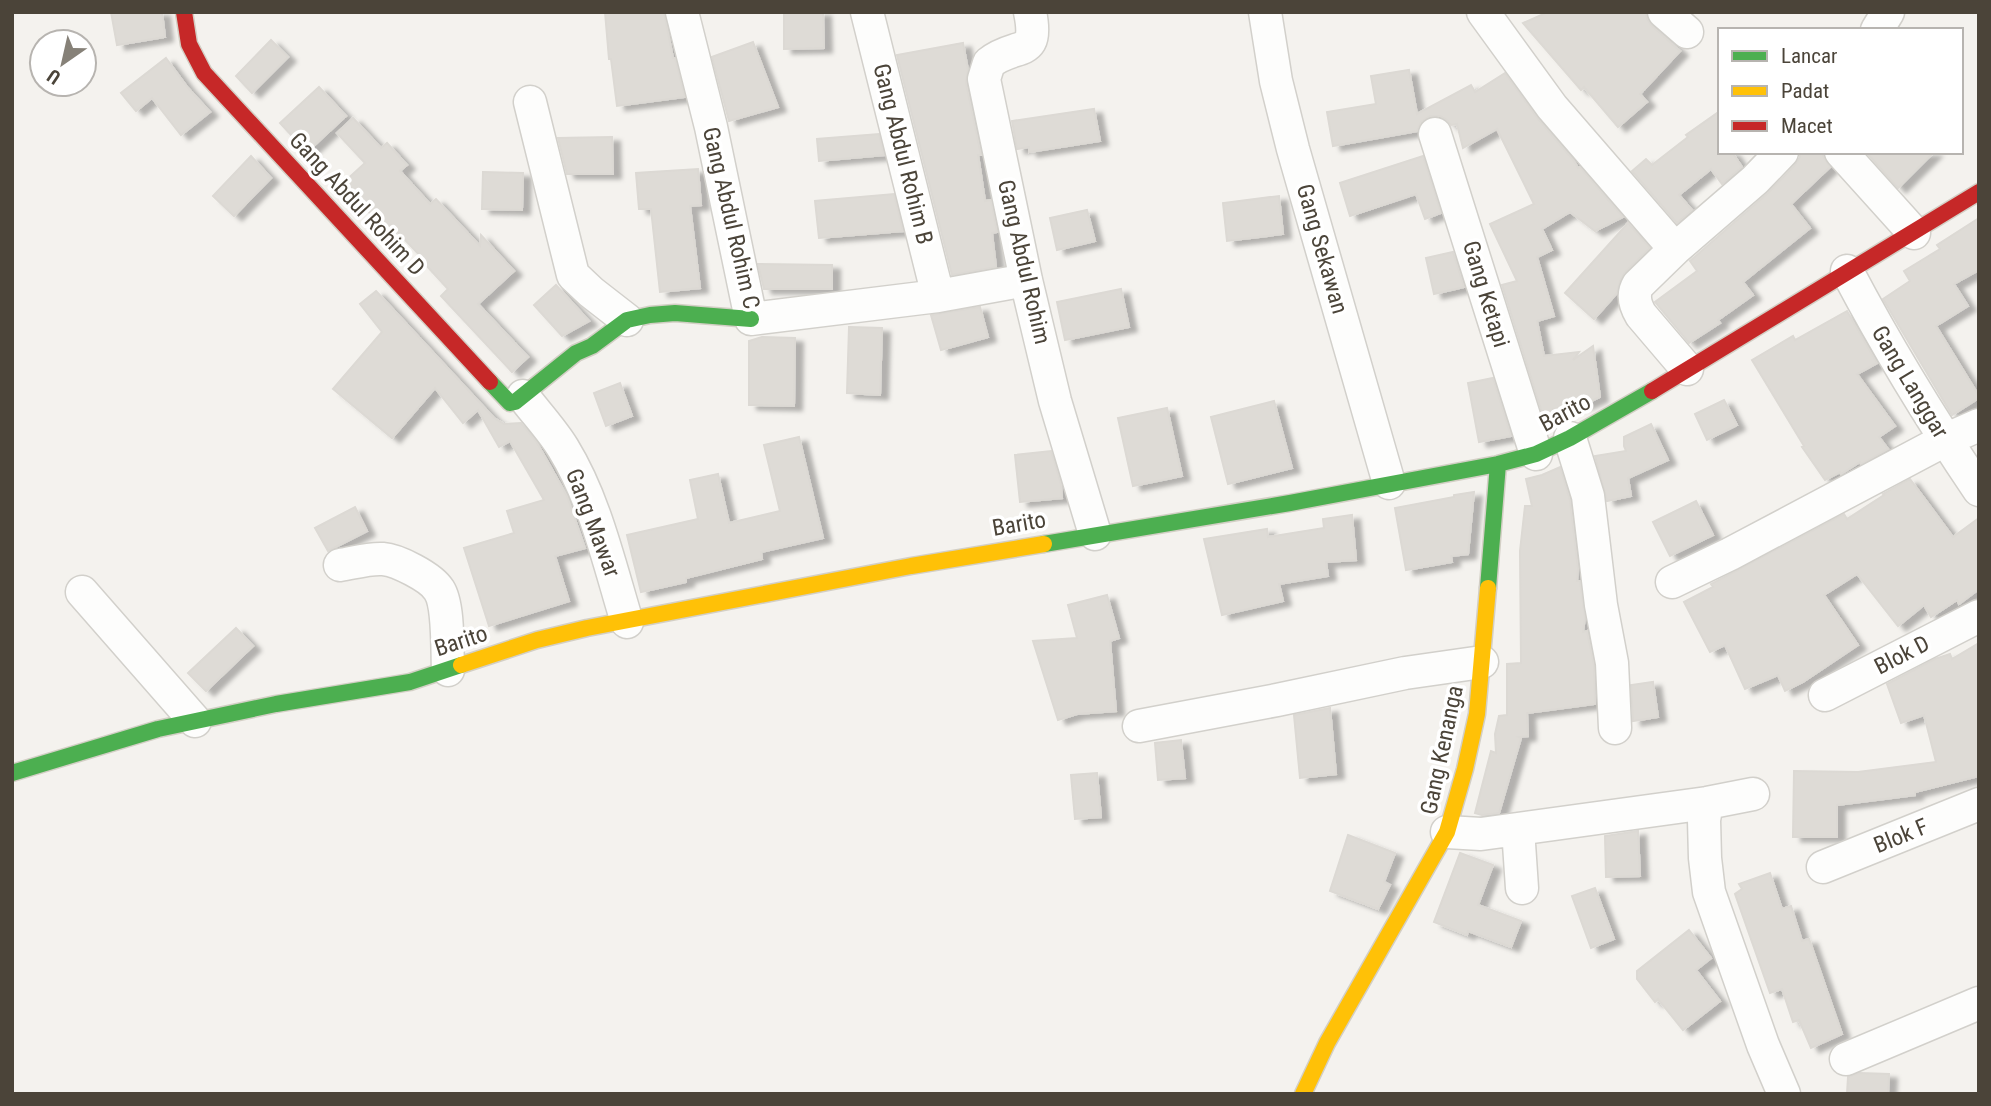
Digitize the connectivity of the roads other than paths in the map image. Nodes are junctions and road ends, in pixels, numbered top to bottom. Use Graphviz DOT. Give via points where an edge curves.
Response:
graph roads {
  1 [pos="184,12"];
  2 [pos="682,12"];
  3 [pos="867,12"];
  4 [pos="1030,12"];
  5 [pos="1265,12"];
  6 [pos="1483,12"];
  7 [pos="1888,12"];
  8 [pos="1878,28"];
  9 [pos="530,102"];
  10 [pos="1435,134"];
  11 [pos="1780,154"];
  12 [pos="1843,154"];
  13 [pos="1979,191"];
  14 [pos="1914,233"];
  15 [pos="1675,249"];
  16 [pos="1847,271"];
  17 [pos="1026,280"];
  18 [pos="938,296"];
  19 [pos="751,319"];
  20 [pos="627,320"];
  21 [pos="1687,369"];
  22 [pos="523,397"];
  23 [pos="1979,425"];
  24 [pos="1570,438"];
  25 [pos="1945,440"];
  26 [pos="1536,454"];
  27 [pos="1498,464"];
  28 [pos="1389,484"];
  29 [pos="1979,490"];
  30 [pos="1095,534"];
  31 [pos="340,565"];
  32 [pos="1672,582"];
  33 [pos="82,592"];
  34 [pos="1979,616"];
  35 [pos="627,621"];
  36 [pos="1482,662"];
  37 [pos="448,670"];
  38 [pos="1825,695"];
  39 [pos="195,721"];
  40 [pos="1139,726"];
  41 [pos="1615,728"];
  42 [pos="12,773"];
  43 [pos="1753,794"];
  44 [pos="1707,803"];
  45 [pos="1979,804"];
  46 [pos="1518,829"];
  47 [pos="1447,832"];
  48 [pos="1823,867"];
  49 [pos="1522,888"];
  50 [pos="1979,1003"];
  51 [pos="1846,1059"];
  52 [pos="1303,1094"];
  53 [pos="1784,1094"];
  1 -- 22 [label="street, Gang Abdul Rohim D" via="187,40 204,73 504,398 510,403"];
  2 -- 19 [label="street, Gang Abdul Rohim C"];
  3 -- 18 [label="street, Gang Abdul Rohim B"];
  4 -- 17 [label="street, Gang Abdul Rohim" via="1031,40 989,63 984,79"];
  5 -- 28 [label="street, Gang Sekawan" via="1293,149"];
  6 -- 15 [label="street" via="1552,107"];
  7 -- 8 [label="street"];
  9 -- 20 [label="street" via="573,275"];
  10 -- 26 [label="street, Gang Ketapi"];
  11 -- 15 [label="street"];
  12 -- 14 [label="street"];
  13 -- 14 [label="street, Barito"];
  14 -- 16 [label="street, Barito"];
  15 -- 21 [label="street" via="1638,285 1635,305"];
  16 -- 21 [label="street, Barito"];
  16 -- 25 [label="street, Gang Langgar"];
  17 -- 18 [label="street, Gang Abdul Rohim C"];
  17 -- 30 [label="street, Gang Abdul Rohim" via="1055,401"];
  18 -- 19 [label="street, Gang Abdul Rohim C"];
  19 -- 20 [label="street" via="675,313"];
  20 -- 22 [label="street"];
  21 -- 24 [label="street, Barito"];
  22 -- 35 [label="street, Gang Mawar" via="562,447 581,483"];
  23 -- 25 [label="street"];
  24 -- 26 [label="street, Barito"];
  24 -- 41 [label="street" via="1588,496 1612,663"];
  25 -- 29 [label="street, Gang Langgar"];
  25 -- 32 [label="street"];
  26 -- 27 [label="street, Barito"];
  27 -- 28 [label="street, Barito"];
  27 -- 36 [label="street, Gang Kenanga"];
  28 -- 30 [label="street, Barito"];
  30 -- 35 [label="street, Barito"];
  31 -- 37 [label="street" via="383,559 405,566 440,590"];
  33 -- 39 [label="street"];
  34 -- 38 [label="street, Blok D"];
  35 -- 37 [label="street, Barito" via="537,640"];
  36 -- 40 [label="street"];
  36 -- 47 [label="street, Gang Kenanga" via="1477,714"];
  37 -- 39 [label="street, Barito" via="410,682"];
  39 -- 42 [label="street, Barito"];
  43 -- 44 [label="street"];
  44 -- 46 [label="street"];
  44 -- 53 [label="street" via="1704,833 1709,892"];
  45 -- 48 [label="street, Blok F"];
  46 -- 47 [label="street"];
  46 -- 49 [label="street"];
  47 -- 52 [label="street, Gang Kenanga"];
  50 -- 51 [label="street"];
}
